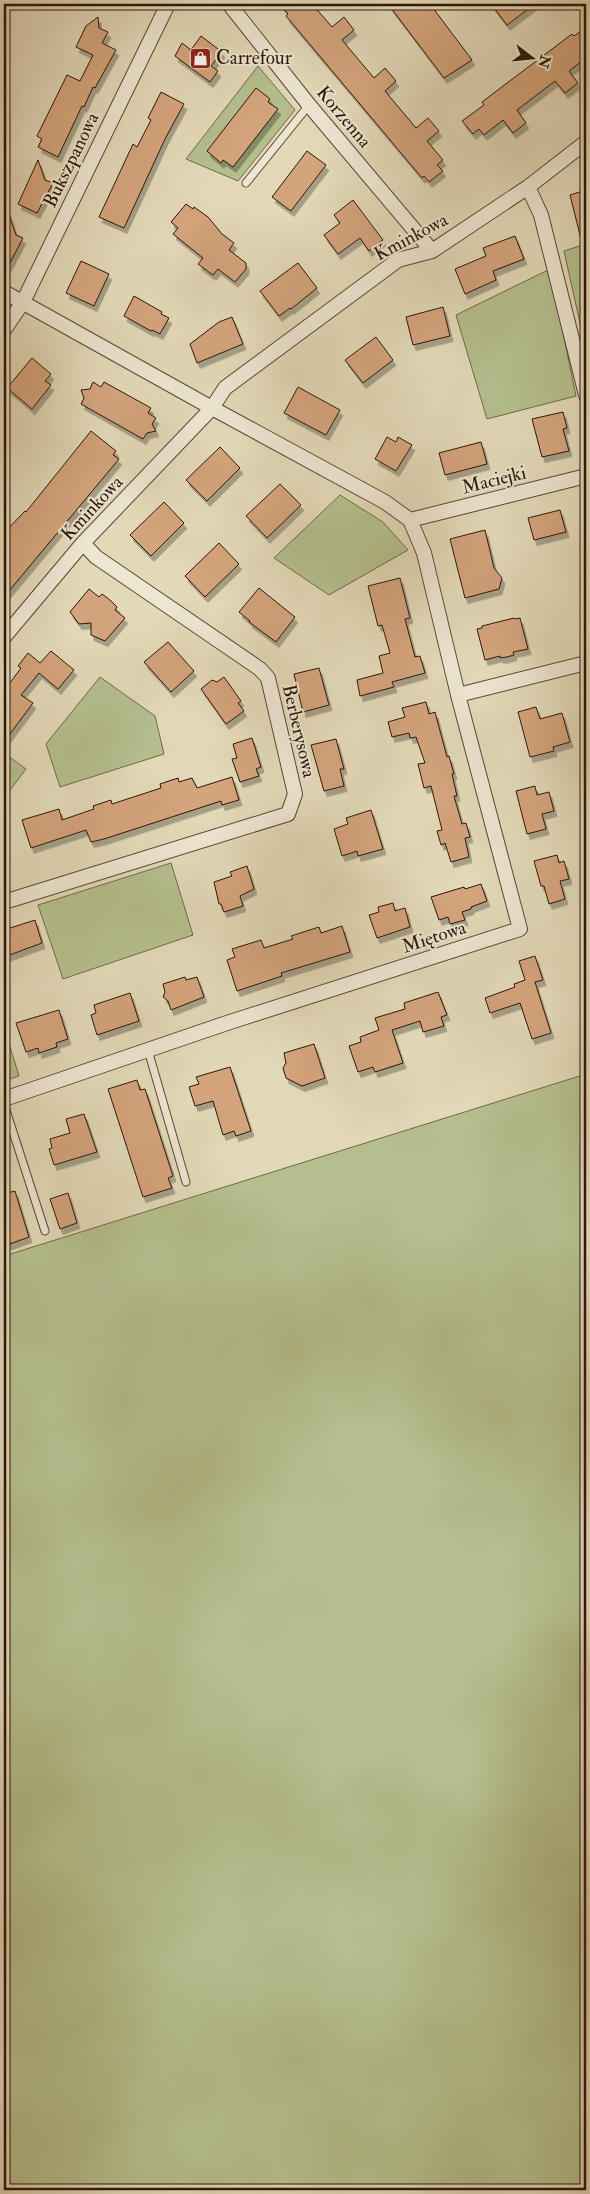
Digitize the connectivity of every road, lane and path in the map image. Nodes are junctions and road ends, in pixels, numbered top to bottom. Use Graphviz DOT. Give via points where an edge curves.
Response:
graph roads {
  1 [pos="168,4"];
  2 [pos="229,4"];
  3 [pos="308,105"];
  4 [pos="586,142"];
  5 [pos="246,183"];
  6 [pos="528,187"];
  7 [pos="432,251"];
  8 [pos="4,292"];
  9 [pos="23,302"];
  10 [pos="4,330"];
  11 [pos="586,395"];
  12 [pos="212,408"];
  13 [pos="586,476"];
  14 [pos="410,520"];
  15 [pos="83,543"];
  16 [pos="4,637"];
  17 [pos="586,663"];
  18 [pos="458,695"];
  19 [pos="4,902"];
  20 [pos="148,1050"];
  21 [pos="4,1099"];
  22 [pos="4,1104"];
  23 [pos="186,1182"];
  24 [pos="45,1231"];
  1 -- 9 [label="street, Bukszpanowa"];
  2 -- 3 [label="street, Korzenna"];
  3 -- 5 [label="lane"];
  3 -- 7 [label="street, Korzenna"];
  4 -- 6 [label="street, Kminkowa"];
  6 -- 7 [label="street, Kminkowa"];
  6 -- 11 [label="street" via="541,215"];
  7 -- 12 [label="street, Kminkowa" via="398,260 225,388"];
  8 -- 9 [label="street"];
  9 -- 10 [label="street, Bukszpanowa"];
  9 -- 12 [label="street"];
  12 -- 14 [label="street" via="386,502"];
  12 -- 15 [label="street, Kminkowa"];
  13 -- 14 [label="street, Maciejki"];
  14 -- 18 [label="street" via="424,552"];
  15 -- 16 [label="street, Kminkowa"];
  15 -- 19 [label="street, Berberysowa" via="96,557 260,669 268,678 295,794 288,814"];
  17 -- 18 [label="street"];
  18 -- 20 [label="street, Miętowa" via="520,930"];
  20 -- 21 [label="street, Miętowa"];
  20 -- 23 [label="lane"];
  22 -- 24 [label="lane"];
}
